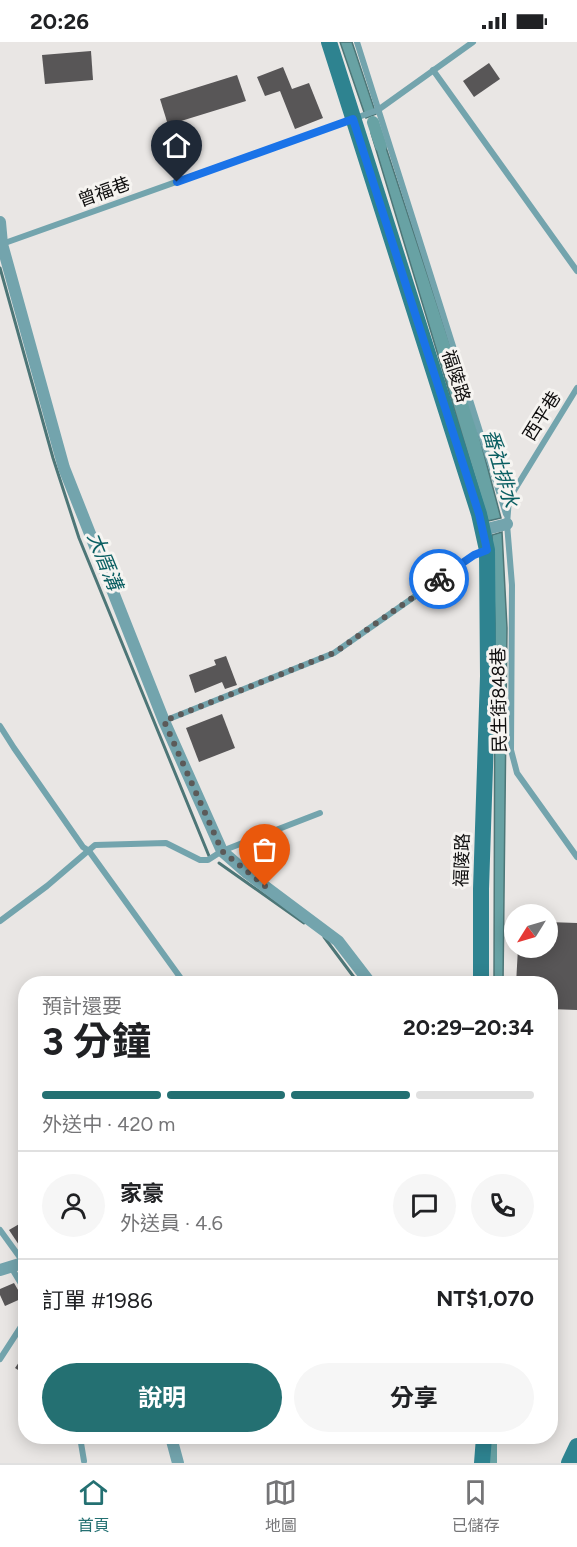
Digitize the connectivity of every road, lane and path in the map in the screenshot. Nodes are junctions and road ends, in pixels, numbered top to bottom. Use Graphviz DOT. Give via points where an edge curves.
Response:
graph roads {
  1 [pos="328,42"];
  2 [pos="357,42"];
  3 [pos="473,42"];
  4 [pos="433,70"];
  5 [pos="378,110"];
  6 [pos="353,119"];
  7 [pos="0,222"];
  8 [pos="1,244"];
  9 [pos="577,271"];
  10 [pos="577,388"];
  11 [pos="507,521"];
  12 [pos="483,530"];
  13 [pos="487,550"];
  14 [pos="164,721"];
  15 [pos="0,726"];
  16 [pos="320,813"];
  17 [pos="89,851"];
  18 [pos="222,851"];
  19 [pos="577,857"];
  20 [pos="0,921"];
  21 [pos="180,976"];
  22 [pos="365,976"];
  23 [pos="481,976"];
  24 [pos="0,1230"];
  25 [pos="18,1253"];
  26 [pos="5,1268"];
  27 [pos="18,1283"];
  28 [pos="18,1331"];
  29 [pos="0,1359"];
  30 [pos="81,1444"];
  31 [pos="173,1444"];
  32 [pos="483,1444"];
  33 [pos="84,1461"];
  34 [pos="178,1463"];
  35 [pos="482,1463"];
  1 -- 6 [label="street, 福陵路"];
  2 -- 5 [label="lane"];
  3 -- 4 [label="lane"];
  4 -- 5 [label="lane"];
  4 -- 9 [label="lane"];
  5 -- 6 [label="lane"];
  5 -- 11 [label="lane"];
  6 -- 8 [label="lane, 曾福巷"];
  6 -- 12 [label="street, 福陵路"];
  7 -- 8 [label="street"];
  8 -- 14 [label="street" via="64,468"];
  10 -- 11 [label="lane, 西平巷" via="509,499"];
  11 -- 12 [label="street"];
  11 -- 19 [label="lane, 民生街848巷" via="512,585 511,750 518,773"];
  12 -- 13 [label="street, 福陵路"];
  13 -- 14 [label="lane" via="474,555 334,653"];
  13 -- 23 [label="street, 福陵路"];
  14 -- 18 [label="street"];
  15 -- 17 [label="lane"];
  16 -- 18 [label="lane"];
  17 -- 18 [label="lane" via="95,845 166,843 200,860 208,860"];
  17 -- 20 [label="lane"];
  17 -- 21 [label="lane"];
  18 -- 22 [label="street" via="338,940"];
  24 -- 25 [label="lane"];
  26 -- 27 [label="lane"];
  28 -- 29 [label="lane"];
  30 -- 33 [label="lane"];
  31 -- 34 [label="street"];
  32 -- 35 [label="street"];
}
